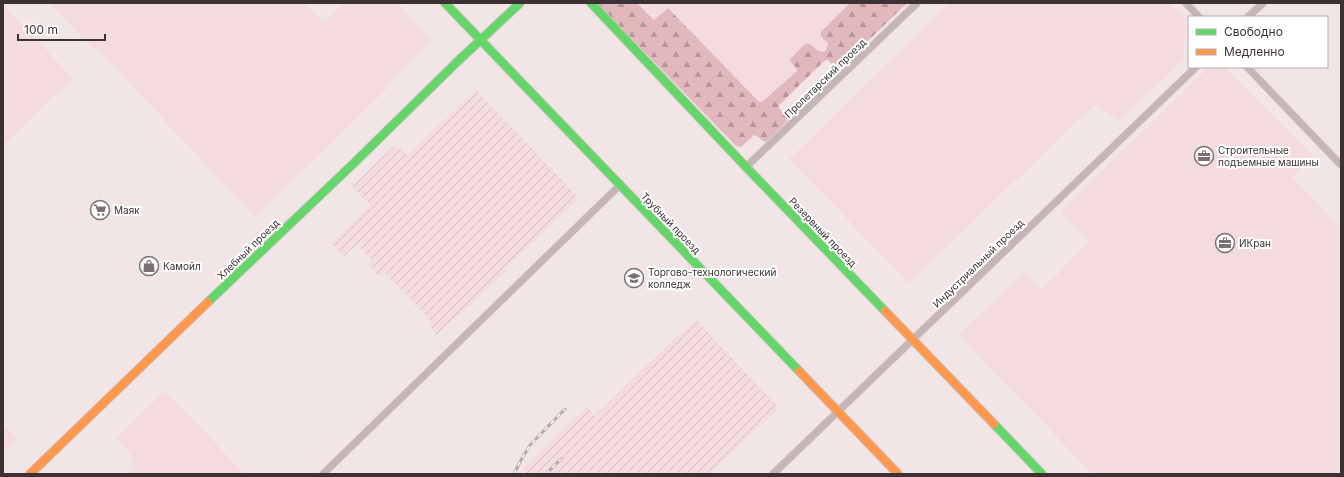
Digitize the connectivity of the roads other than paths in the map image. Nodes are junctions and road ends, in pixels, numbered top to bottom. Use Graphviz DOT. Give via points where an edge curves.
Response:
graph roads {
  1 [pos="445,3"];
  2 [pos="520,3"];
  3 [pos="591,3"];
  4 [pos="917,3"];
  5 [pos="1186,3"];
  6 [pos="1263,3"];
  7 [pos="1199,16"];
  8 [pos="1249,16"];
  9 [pos="481,40"];
  10 [pos="1195,68"];
  11 [pos="1249,68"];
  12 [pos="1341,165"];
  13 [pos="746,167"];
  14 [pos="620,185"];
  15 [pos="912,340"];
  16 [pos="838,412"];
  17 [pos="30,474"];
  18 [pos="323,474"];
  19 [pos="773,474"];
  20 [pos="898,474"];
  21 [pos="1042,474"];
  1 -- 9 [label="street, Трубный проезд"];
  2 -- 9 [label="street, Хлебный проезд"];
  3 -- 13 [label="street, Резервный проезд"];
  4 -- 13 [label="street, Пролетарский проезд"];
  5 -- 7 [label="street"];
  6 -- 8 [label="street"];
  9 -- 14 [label="street, Трубный проезд"];
  9 -- 17 [label="street, Хлебный проезд"];
  10 -- 15 [label="street, Индустриальный проезд"];
  11 -- 12 [label="street"];
  13 -- 15 [label="street, Резервный проезд"];
  14 -- 16 [label="street, Трубный проезд"];
  14 -- 18 [label="street"];
  15 -- 16 [label="street, Индустриальный проезд"];
  15 -- 21 [label="street, Резервный проезд"];
  16 -- 19 [label="street, Индустриальный проезд"];
  16 -- 20 [label="street, Трубный проезд"];
}
